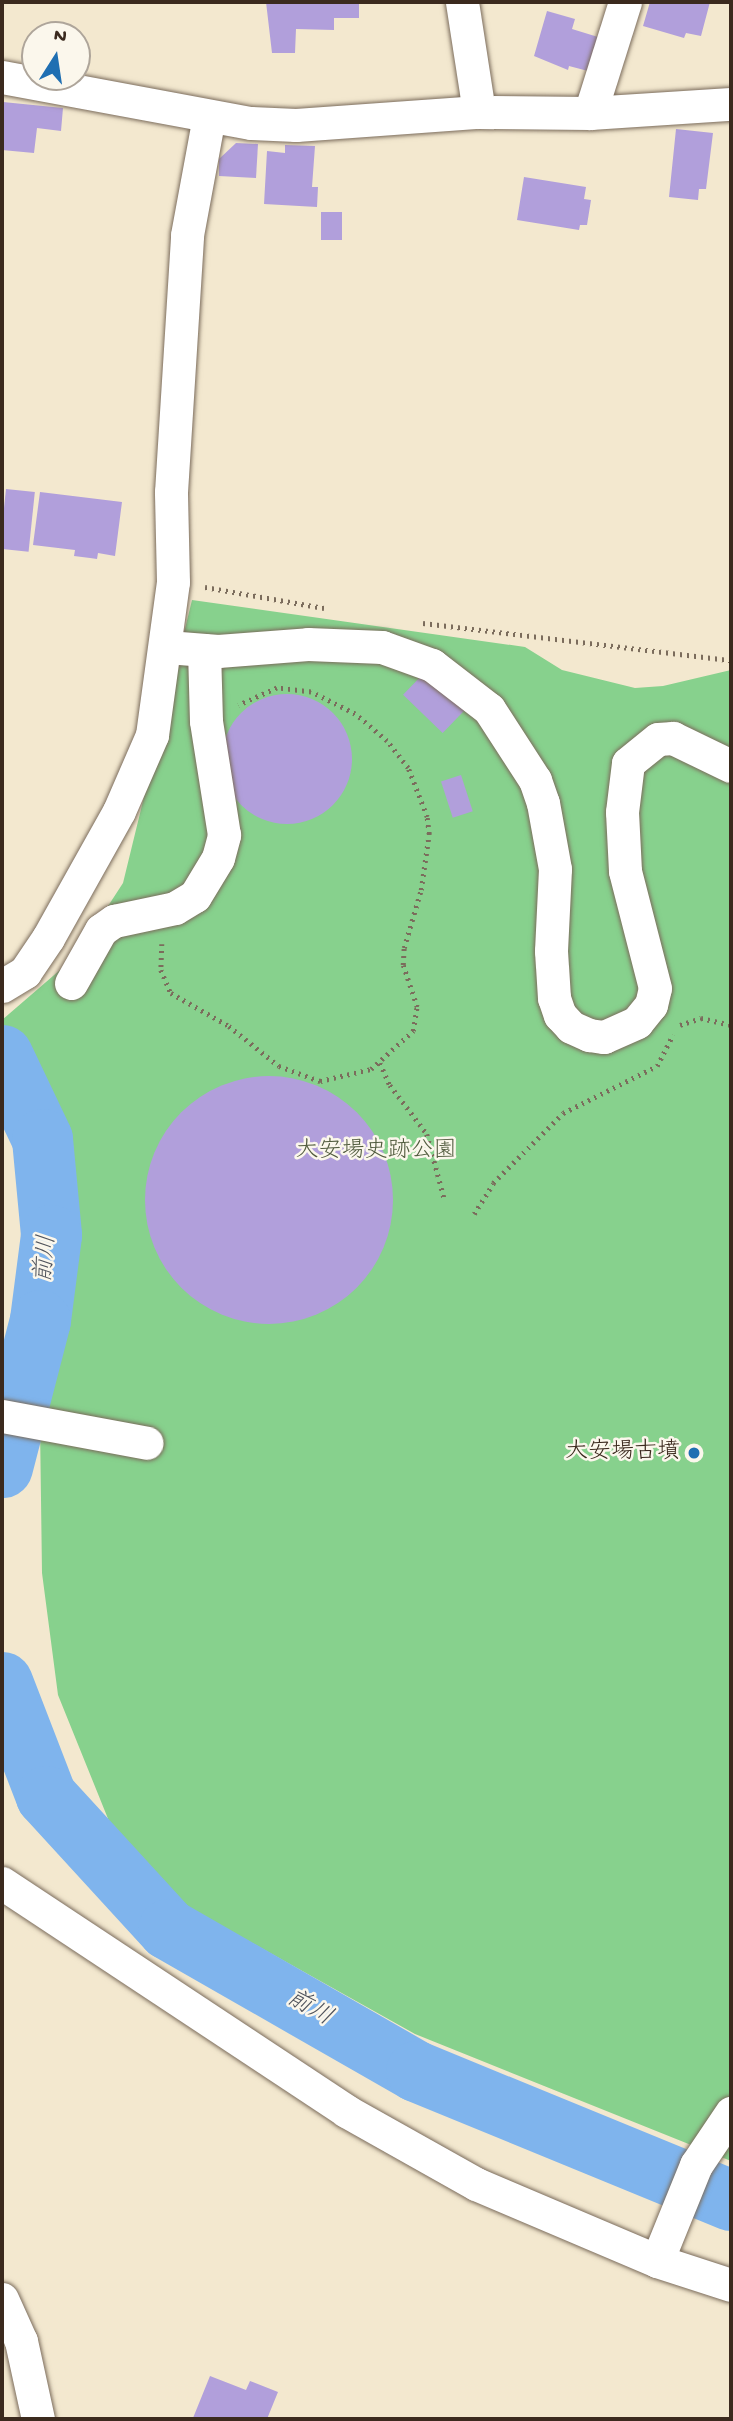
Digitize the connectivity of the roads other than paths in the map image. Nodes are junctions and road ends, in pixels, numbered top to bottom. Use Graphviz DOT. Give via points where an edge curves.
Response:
graph roads {
  1 [pos="462,2"];
  2 [pos="625,2"];
  3 [pos="2,77"];
  4 [pos="731,104"];
  5 [pos="479,111"];
  6 [pos="590,113"];
  7 [pos="209,116"];
  8 [pos="167,647"];
  9 [pos="204,650"];
  10 [pos="731,766"];
  11 [pos="13,979"];
  12 [pos="71,983"];
  13 [pos="2,1416"];
  14 [pos="148,1443"];
  15 [pos="2,1883"];
  16 [pos="731,2113"];
  17 [pos="657,2261"];
  18 [pos="731,2285"];
  19 [pos="2,2299"];
  20 [pos="38,2419"];
  1 -- 5 [label="street"];
  2 -- 6 [label="street"];
  3 -- 7 [label="street"];
  4 -- 6 [label="street"];
  5 -- 6 [label="street"];
  5 -- 7 [label="street" via="325,125 251,123"];
  7 -- 8 [label="street" via="187,235 170,492 173,582"];
  8 -- 9 [label="street"];
  8 -- 11 [label="street" via="152,735 119,811"];
  9 -- 10 [label="street" via="309,644 382,647 432,665 489,709 535,780 543,803 555,869 554,998 570,1027 589,1035 604,1037 637,1022 651,1005 655,988 625,871 622,811 628,763 642,748 673,738"];
  9 -- 12 [label="street" via="209,735 223,835 218,858 195,896 166,911 114,921 101,930"];
  13 -- 14 [label="street"];
  15 -- 17 [label="street" via="346,2111 476,2184"];
  16 -- 17 [label="street" via="696,2165"];
  17 -- 18 [label="street"];
  19 -- 20 [label="street" via="21,2341"];
}
